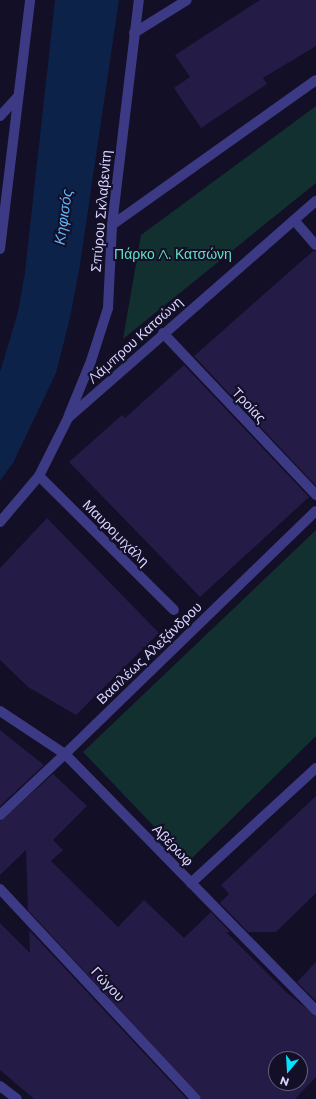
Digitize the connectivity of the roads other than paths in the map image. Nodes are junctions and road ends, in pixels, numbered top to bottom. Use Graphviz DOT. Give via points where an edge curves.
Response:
graph roads {
  1 [pos="30,0"];
  2 [pos="139,0"];
  3 [pos="187,0"];
  4 [pos="134,33"];
  5 [pos="316,80"];
  6 [pos="18,97"];
  7 [pos="0,116"];
  8 [pos="316,201"];
  9 [pos="294,220"];
  10 [pos="112,225"];
  11 [pos="316,245"];
  12 [pos="0,249"];
  13 [pos="163,333"];
  14 [pos="68,418"];
  15 [pos="39,476"];
  16 [pos="316,495"];
  17 [pos="316,511"];
  18 [pos="0,522"];
  19 [pos="174,610"];
  20 [pos="0,711"];
  21 [pos="65,754"];
  22 [pos="316,768"];
  23 [pos="0,815"];
  24 [pos="191,883"];
  25 [pos="0,888"];
  26 [pos="316,1010"];
  27 [pos="0,1086"];
  28 [pos="17,1099"];
  29 [pos="196,1099"];
  1 -- 6 [label="street"];
  2 -- 4 [label="street, Σπύρου Σκλαβενίτη"];
  3 -- 4 [label="street"];
  4 -- 10 [label="street, Σπύρου Σκλαβενίτη"];
  5 -- 10 [label="street"];
  6 -- 7 [label="street"];
  6 -- 12 [label="street"];
  8 -- 9 [label="street, Λάμπρου Κατσώνη"];
  9 -- 11 [label="street"];
  9 -- 13 [label="street, Λάμπρου Κατσώνη"];
  10 -- 14 [label="street, Σπύρου Σκλαβενίτη" via="108,308 91,361"];
  13 -- 14 [label="street, Λάμπρου Κατσώνη"];
  13 -- 16 [label="street, Τροίας"];
  14 -- 15 [label="street, Λάμπρου Κατσώνη"];
  15 -- 18 [label="street, Λάμπρου Κατσώνη"];
  15 -- 19 [label="street, Μαυρομιχάλη"];
  17 -- 21 [label="street, Βασιλέως Αλεξάνδρου"];
  20 -- 21 [label="street, Αβέρωφ"];
  21 -- 23 [label="street, Βασιλέως Αλεξάνδρου"];
  21 -- 24 [label="street, Αβέρωφ"];
  22 -- 24 [label="street"];
  24 -- 26 [label="street, Αβέρωφ"];
  25 -- 29 [label="street, Γώγου"];
  27 -- 28 [label="street"];
}
